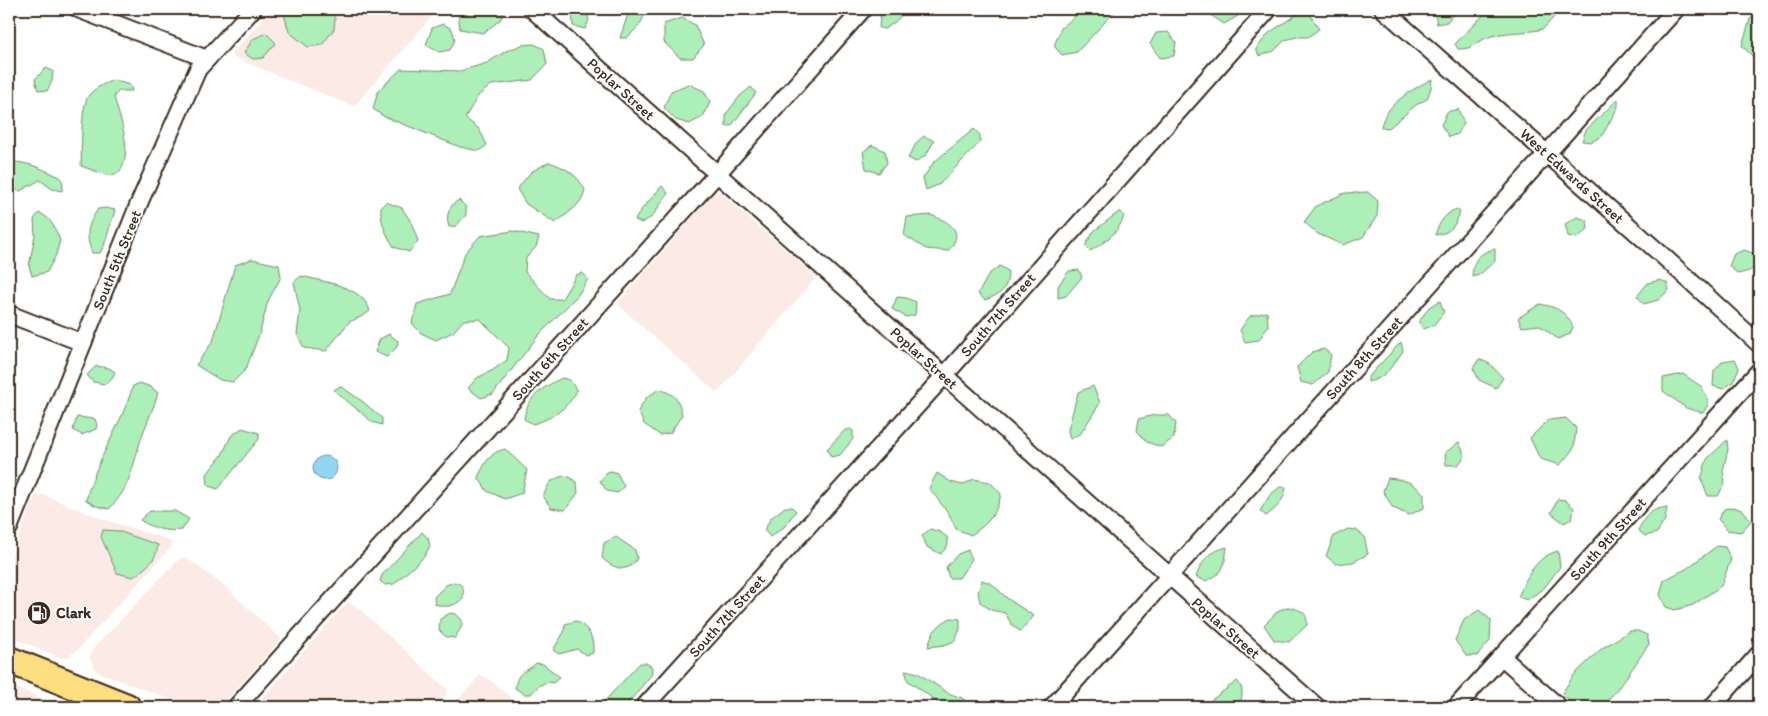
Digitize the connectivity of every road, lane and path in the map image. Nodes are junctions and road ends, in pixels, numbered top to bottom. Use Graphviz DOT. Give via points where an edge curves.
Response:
graph roads {
  1 [pos="78,9"];
  2 [pos="253,9"];
  3 [pos="532,9"];
  4 [pos="863,9"];
  5 [pos="1269,9"];
  6 [pos="1383,9"];
  7 [pos="1676,9"];
  8 [pos="207,59"];
  9 [pos="1547,154"];
  10 [pos="717,174"];
  11 [pos="9,314"];
  12 [pos="83,344"];
  13 [pos="1759,344"];
  14 [pos="1759,371"];
  15 [pos="944,376"];
  16 [pos="9,528"];
  17 [pos="1168,576"];
  18 [pos="1759,654"];
  19 [pos="1502,658"];
  20 [pos="9,660"];
  21 [pos="128,707"];
  22 [pos="236,707"];
  23 [pos="644,707"];
  24 [pos="1052,707"];
  25 [pos="1317,707"];
  26 [pos="1456,707"];
  27 [pos="1559,707"];
  28 [pos="1712,707"];
  1 -- 8 [label="street"];
  2 -- 8 [label="street, South 5th Street"];
  3 -- 10 [label="street, Poplar Street"];
  4 -- 10 [label="street, South 6th Street"];
  5 -- 15 [label="street, South 7th Street"];
  6 -- 9 [label="street, West Edwards Street"];
  7 -- 9 [label="street, South 8th Street"];
  8 -- 12 [label="street, South 5th Street" via="190,86"];
  9 -- 13 [label="street, West Edwards Street"];
  9 -- 17 [label="street, South 8th Street"];
  10 -- 15 [label="street, Poplar Street"];
  10 -- 22 [label="street, South 6th Street"];
  11 -- 12 [label="street"];
  12 -- 16 [label="street, South 5th Street"];
  14 -- 19 [label="street, South 9th Street"];
  15 -- 17 [label="street, Poplar Street"];
  15 -- 23 [label="street, South 7th Street"];
  17 -- 24 [label="street, South 8th Street"];
  17 -- 25 [label="street, Poplar Street"];
  18 -- 28 [label="street"];
  19 -- 26 [label="street, South 9th Street"];
  19 -- 27 [label="street"];
  20 -- 21 [label="main road"];
}
